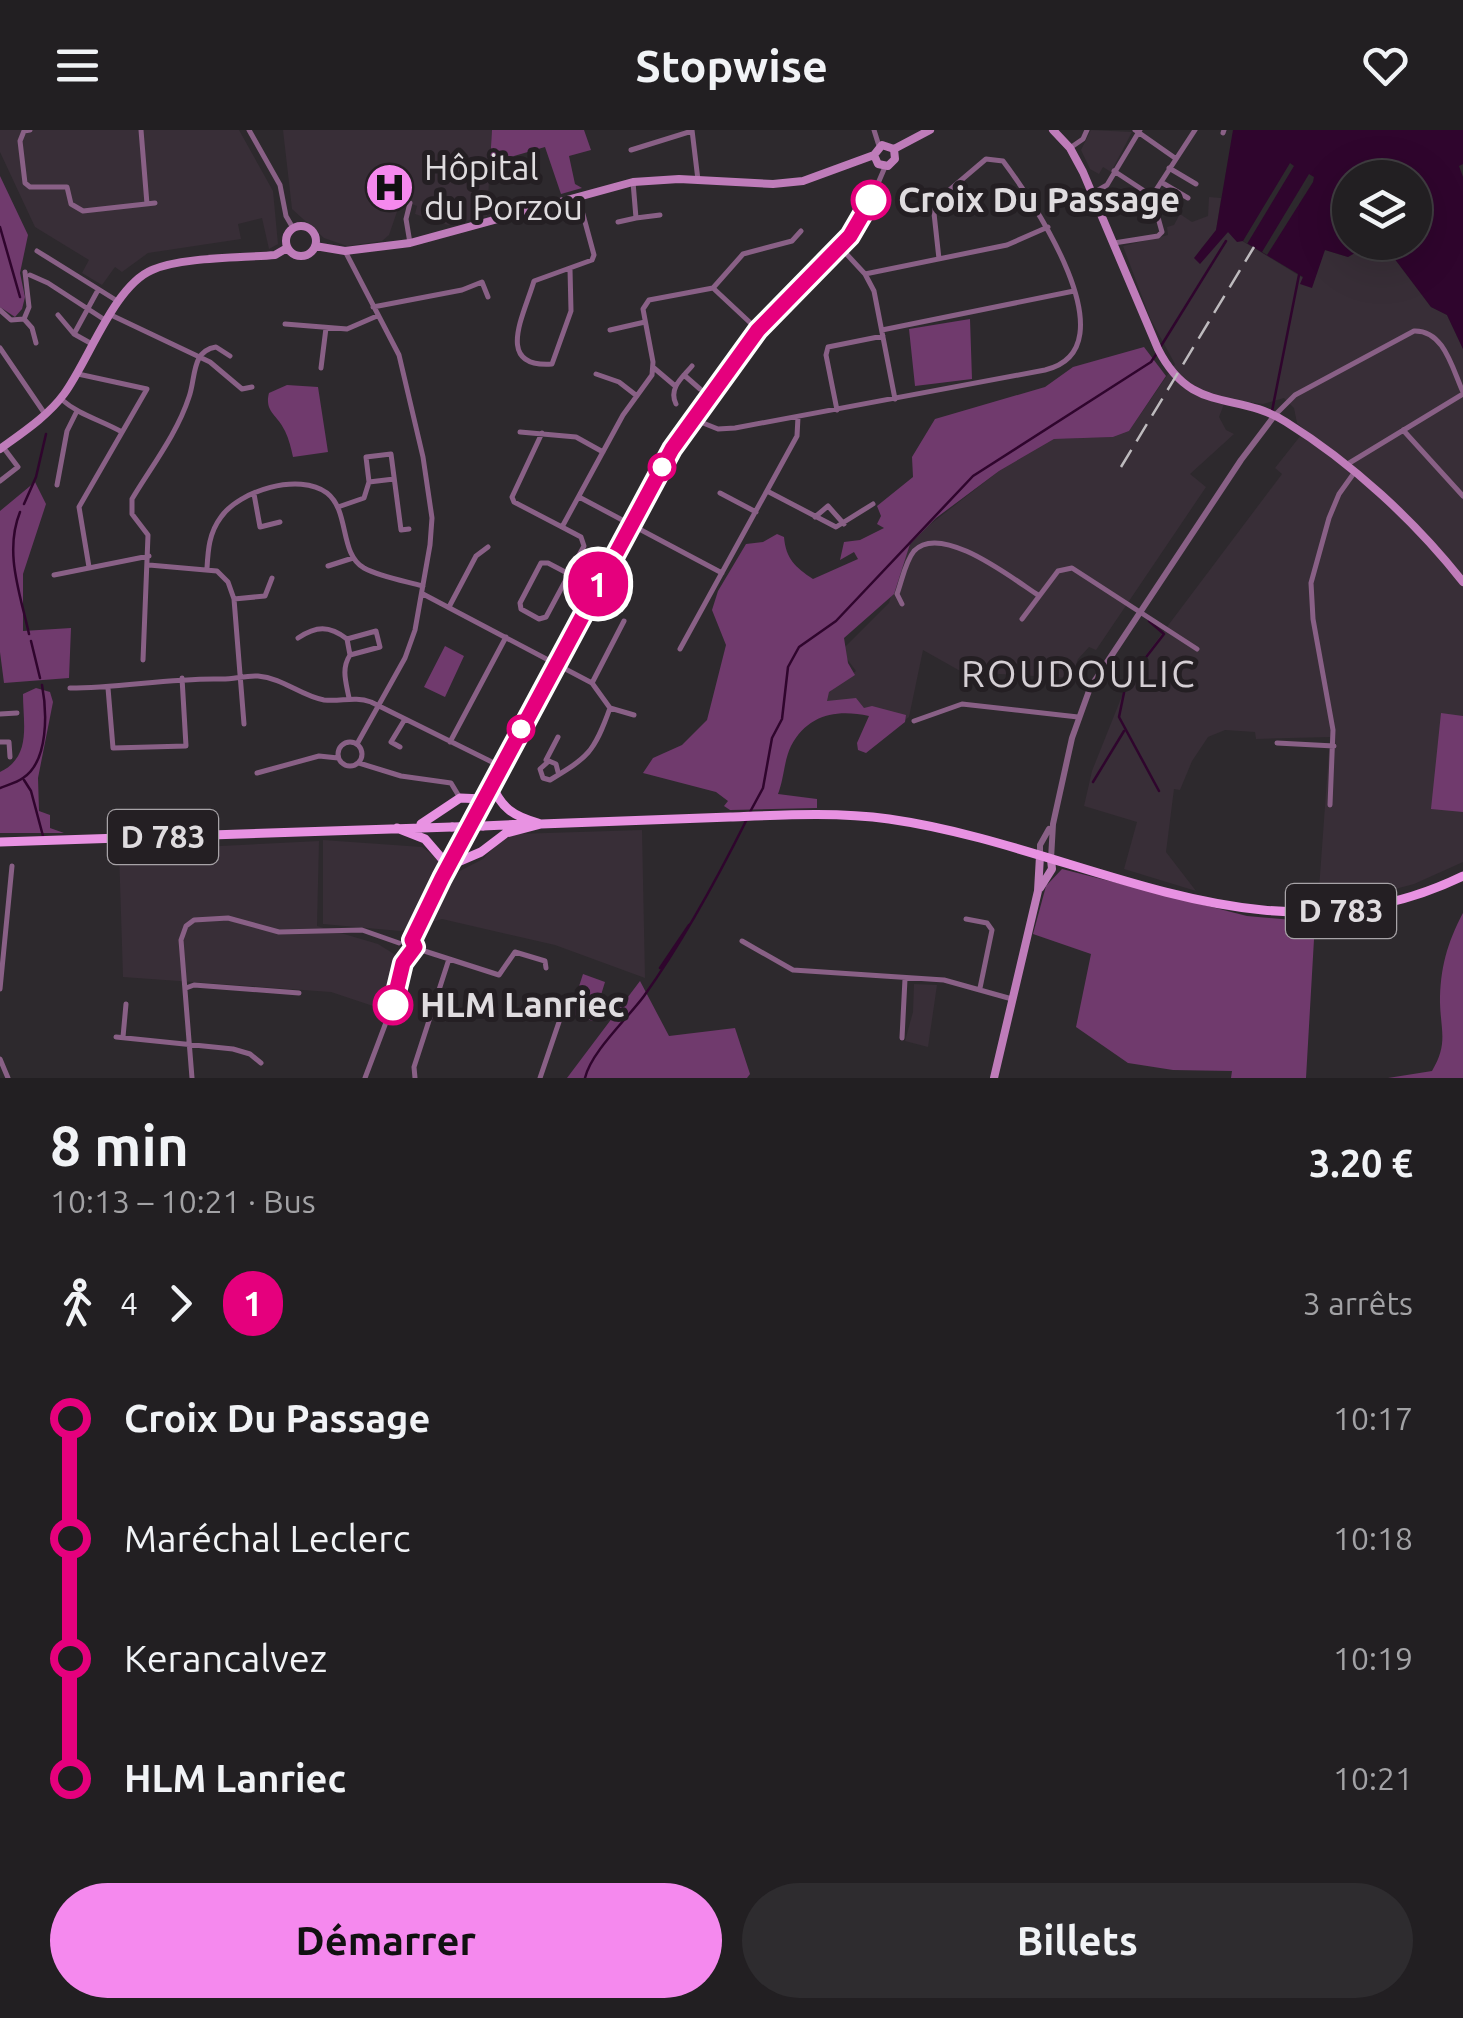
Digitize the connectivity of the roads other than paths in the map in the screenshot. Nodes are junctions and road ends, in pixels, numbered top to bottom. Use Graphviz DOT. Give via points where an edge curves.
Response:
graph roads {
  1 [pos="30,130"];
  2 [pos="141,130"];
  3 [pos="249,130"];
  4 [pos="692,130"];
  5 [pos="874,130"];
  6 [pos="930,130"];
  7 [pos="1053,130"];
  8 [pos="1087,130"];
  9 [pos="1194,130"];
  10 [pos="1138,131"];
  11 [pos="1070,148"];
  12 [pos="631,150"];
  13 [pos="894,150"];
  14 [pos="877,151"];
  15 [pos="1175,158"];
  16 [pos="885,166"];
  17 [pos="1170,168"];
  18 [pos="1114,172"];
  19 [pos="698,180"];
  20 [pos="633,182"];
  21 [pos="1161,182"];
  22 [pos="1196,184"];
  23 [pos="1093,194"];
  24 [pos="578,196"];
  25 [pos="1152,196"];
  26 [pos="1188,198"];
  27 [pos="410,204"];
  28 [pos="660,215"];
  29 [pos="636,218"];
  30 [pos="618,222"];
  31 [pos="1048,227"];
  32 [pos="293,228"];
  33 [pos="801,231"];
  34 [pos="410,242"];
  35 [pos="1113,244"];
  36 [pos="316,246"];
  37 [pos="840,247"];
  38 [pos="288,248"];
  39 [pos="39,252"];
  40 [pos="345,252"];
  41 [pos="939,259"];
  42 [pos="570,270"];
  43 [pos="865,274"];
  44 [pos="713,288"];
  45 [pos="98,290"];
  46 [pos="1074,291"];
  47 [pos="488,297"];
  48 [pos="119,302"];
  49 [pos="372,306"];
  50 [pos="87,308"];
  51 [pos="0,310"];
  52 [pos="58,316"];
  53 [pos="378,316"];
  54 [pos="110,318"];
  55 [pos="24,319"];
  56 [pos="645,322"];
  57 [pos="285,324"];
  58 [pos="326,328"];
  59 [pos="610,330"];
  60 [pos="758,330"];
  61 [pos="883,333"];
  62 [pos="74,334"];
  63 [pos="36,342"];
  64 [pos="94,345"];
  65 [pos="0,348"];
  66 [pos="230,356"];
  67 [pos="198,357"];
  68 [pos="692,366"];
  69 [pos="321,368"];
  70 [pos="654,368"];
  71 [pos="78,374"];
  72 [pos="596,374"];
  73 [pos="684,375"];
  74 [pos="675,386"];
  75 [pos="252,387"];
  76 [pos="700,389"];
  77 [pos="1463,393"];
  78 [pos="637,396"];
  79 [pos="61,399"];
  80 [pos="895,399"];
  81 [pos="674,401"];
  82 [pos="837,410"];
  83 [pos="76,412"];
  84 [pos="46,414"];
  85 [pos="1275,415"];
  86 [pos="798,417"];
  87 [pos="693,419"];
  88 [pos="1403,430"];
  89 [pos="122,432"];
  90 [pos="520,432"];
  91 [pos="542,434"];
  92 [pos="1,448"];
  93 [pos="603,452"];
  94 [pos="1345,466"];
  95 [pos="1354,473"];
  96 [pos="394,479"];
  97 [pos="0,481"];
  98 [pos="369,482"];
  99 [pos="58,485"];
  100 [pos="767,492"];
  101 [pos="720,493"];
  102 [pos="254,494"];
  103 [pos="1463,496"];
  104 [pos="579,497"];
  105 [pos="873,504"];
  106 [pos="338,506"];
  107 [pos="756,512"];
  108 [pos="815,517"];
  109 [pos="280,522"];
  110 [pos="630,524"];
  111 [pos="844,524"];
  112 [pos="562,527"];
  113 [pos="409,529"];
  114 [pos="488,547"];
  115 [pos="149,556"];
  116 [pos="354,558"];
  117 [pos="149,565"];
  118 [pos="328,566"];
  119 [pos="88,568"];
  120 [pos="207,568"];
  121 [pos="568,574"];
  122 [pos="722,574"];
  123 [pos="54,576"];
  124 [pos="272,578"];
  125 [pos="1463,582"];
  126 [pos="423,590"];
  127 [pos="1038,595"];
  128 [pos="234,599"];
  129 [pos="902,604"];
  130 [pos="449,608"];
  131 [pos="1139,609"];
  132 [pos="1022,619"];
  133 [pos="624,621"];
  134 [pos="506,637"];
  135 [pos="298,638"];
  136 [pos="346,639"];
  137 [pos="680,648"];
  138 [pos="1197,649"];
  139 [pos="350,655"];
  140 [pos="143,660"];
  141 [pos="556,664"];
  142 [pos="240,676"];
  143 [pos="182,678"];
  144 [pos="592,683"];
  145 [pos="70,688"];
  146 [pos="108,688"];
  147 [pos="349,698"];
  148 [pos="379,706"];
  149 [pos="610,708"];
  150 [pos="18,713"];
  151 [pos="0,714"];
  152 [pos="634,715"];
  153 [pos="1078,717"];
  154 [pos="405,718"];
  155 [pos="914,721"];
  156 [pos="244,724"];
  157 [pos="558,738"];
  158 [pos="0,742"];
  159 [pos="450,742"];
  160 [pos="1277,743"];
  161 [pos="357,744"];
  162 [pos="1334,746"];
  163 [pos="400,747"];
  164 [pos="10,757"];
  165 [pos="338,758"];
  166 [pos="544,762"];
  167 [pos="359,763"];
  168 [pos="501,766"];
  169 [pos="558,772"];
  170 [pos="257,773"];
  171 [pos="492,783"];
  172 [pos="460,798"];
  173 [pos="483,799"];
  174 [pos="1330,806"];
  175 [pos="541,824"];
  176 [pos="1052,824"];
  177 [pos="398,828"];
  178 [pos="414,828"];
  179 [pos="0,842"];
  180 [pos="458,848"];
  181 [pos="474,855"];
  182 [pos="1040,856"];
  183 [pos="1051,859"];
  184 [pos="450,864"];
  185 [pos="12,866"];
  186 [pos="1463,876"];
  187 [pos="1038,891"];
  188 [pos="966,919"];
  189 [pos="412,940"];
  190 [pos="742,941"];
  191 [pos="400,943"];
  192 [pos="414,948"];
  193 [pos="407,954"];
  194 [pos="449,959"];
  195 [pos="546,968"];
  196 [pos="905,979"];
  197 [pos="186,988"];
  198 [pos="980,988"];
  199 [pos="0,989"];
  200 [pos="298,993"];
  201 [pos="1012,999"];
  202 [pos="534,1001"];
  203 [pos="126,1004"];
  204 [pos="902,1038"];
  205 [pos="192,1045"];
  206 [pos="0,1060"];
  207 [pos="261,1062"];
  208 [pos="414,1077"];
  209 [pos="8,1078"];
  210 [pos="192,1078"];
  211 [pos="365,1078"];
  212 [pos="540,1078"];
  213 [pos="994,1078"];
  1 -- 2 [label="street" via="20,141 26,183 66,187 71,204 84,211 151,203"];
  3 -- 32 [label="street" via="280,185"];
  4 -- 12 [label="street"];
  4 -- 19 [label="street"];
  5 -- 14 [label="street"];
  6 -- 13 [label="main road"];
  7 -- 11 [label="main road"];
  8 -- 11 [label="street"];
  9 -- 15 [label="street"];
  10 -- 15 [label="street"];
  10 -- 18 [label="street"];
  11 -- 23 [label="main road"];
  13 -- 14 [label="main road" via="886,145"];
  13 -- 16 [label="main road" via="893,162"];
  14 -- 16 [label="main road" via="876,162"];
  14 -- 19 [label="main road" via="821,177 791,182"];
  15 -- 17 [label="street"];
  16 -- 37 [label="street"];
  17 -- 21 [label="street"];
  17 -- 22 [label="street"];
  18 -- 23 [label="street"];
  18 -- 25 [label="street"];
  19 -- 20 [label="main road"];
  20 -- 24 [label="main road"];
  20 -- 29 [label="street"];
  21 -- 25 [label="street"];
  21 -- 26 [label="street"];
  23 -- 35 [label="main road"];
  24 -- 34 [label="main road"];
  24 -- 42 [label="street" via="594,254"];
  25 -- 35 [label="street" via="1162,232"];
  27 -- 34 [label="street"];
  28 -- 29 [label="street"];
  29 -- 30 [label="street"];
  31 -- 41 [label="street" via="1006,245"];
  31 -- 41 [label="street" via="1003,161 986,159 933,204"];
  31 -- 46 [label="street"];
  32 -- 36 [label="main road" via="310,229"];
  32 -- 38 [label="main road"];
  33 -- 44 [label="street" via="792,241 743,254"];
  34 -- 40 [label="main road"];
  35 -- 85 [label="main road" via="1171,371 1204,396"];
  36 -- 38 [label="main road" via="304,256"];
  36 -- 40 [label="main road"];
  37 -- 43 [label="street"];
  37 -- 60 [label="street"];
  38 -- 48 [label="main road" via="150,270"];
  39 -- 45 [label="street"];
  40 -- 49 [label="street"];
  41 -- 43 [label="street"];
  42 -- 42 [label="street" via="571,311 552,364 521,358 516,342 534,282"];
  43 -- 61 [label="street"];
  44 -- 56 [label="street" via="649,300 642,309"];
  44 -- 60 [label="street"];
  45 -- 48 [label="street"];
  45 -- 50 [label="street"];
  46 -- 61 [label="street"];
  46 -- 80 [label="street" via="1080,332 1062,363"];
  47 -- 49 [label="street" via="482,282"];
  48 -- 54 [label="main road"];
  49 -- 53 [label="street"];
  50 -- 54 [label="street"];
  50 -- 55 [label="street" via="27,274"];
  50 -- 62 [label="street"];
  51 -- 55 [label="street" via="12,320"];
  52 -- 62 [label="street"];
  53 -- 58 [label="street" via="347,330"];
  53 -- 126 [label="street" via="399,355 423,458 432,518"];
  54 -- 64 [label="main road"];
  54 -- 67 [label="street"];
  55 -- 63 [label="street"];
  56 -- 59 [label="street"];
  56 -- 70 [label="street"];
  57 -- 58 [label="street"];
  58 -- 69 [label="street"];
  60 -- 87 [label="street"];
  61 -- 80 [label="street"];
  61 -- 82 [label="street" via="828,348"];
  62 -- 64 [label="street"];
  64 -- 71 [label="main road"];
  65 -- 84 [label="street"];
  66 -- 67 [label="street" via="216,347"];
  67 -- 75 [label="street" via="242,389"];
  67 -- 115 [label="street" via="179,421 132,499 132,514 148,535"];
  68 -- 73 [label="street"];
  70 -- 74 [label="street"];
  70 -- 78 [label="street"];
  71 -- 79 [label="main road"];
  71 -- 89 [label="street" via="146,389"];
  72 -- 78 [label="street"];
  73 -- 74 [label="street"];
  73 -- 76 [label="street"];
  74 -- 81 [label="street"];
  77 -- 85 [label="street" via="1439,340 1414,331 1295,395"];
  77 -- 88 [label="street"];
  78 -- 93 [label="street"];
  79 -- 83 [label="street"];
  79 -- 84 [label="main road"];
  80 -- 82 [label="street"];
  82 -- 86 [label="street"];
  83 -- 89 [label="street"];
  83 -- 99 [label="street"];
  84 -- 92 [label="main road"];
  85 -- 94 [label="main road"];
  85 -- 131 [label="street"];
  86 -- 87 [label="street" via="718,430"];
  86 -- 100 [label="street" via="797,436"];
  87 -- 110 [label="street"];
  88 -- 94 [label="street"];
  88 -- 103 [label="street"];
  89 -- 119 [label="street" via="79,507"];
  90 -- 91 [label="street"];
  91 -- 93 [label="street" via="576,437"];
  91 -- 112 [label="street" via="512,497"];
  92 -- 97 [label="street" via="18,466"];
  93 -- 104 [label="street"];
  94 -- 95 [label="main road"];
  95 -- 125 [label="main road"];
  95 -- 162 [label="street" via="1334,506 1311,583"];
  96 -- 98 [label="street"];
  96 -- 98 [label="street" via="392,454 366,457"];
  96 -- 113 [label="street" via="401,530"];
  98 -- 106 [label="street" via="364,498"];
  100 -- 107 [label="street"];
  100 -- 108 [label="street"];
  101 -- 107 [label="street"];
  102 -- 106 [label="street" via="311,486"];
  102 -- 109 [label="street" via="260,527"];
  102 -- 120 [label="street" via="222,515 208,546"];
  104 -- 110 [label="street"];
  104 -- 112 [label="street"];
  105 -- 111 [label="street"];
  106 -- 116 [label="street"];
  107 -- 122 [label="street"];
  108 -- 111 [label="street"];
  108 -- 111 [label="street" via="828,506"];
  110 -- 122 [label="street"];
  110 -- 141 [label="street"];
  112 -- 121 [label="street" via="583,542"];
  114 -- 130 [label="street" via="476,556"];
  115 -- 117 [label="street"];
  115 -- 119 [label="street"];
  116 -- 118 [label="street"];
  116 -- 126 [label="street" via="362,568"];
  117 -- 120 [label="street"];
  117 -- 140 [label="street"];
  119 -- 123 [label="street"];
  120 -- 128 [label="street" via="228,582"];
  121 -- 121 [label="street" via="542,564 521,609 546,617"];
  122 -- 137 [label="street"];
  124 -- 128 [label="street" via="265,596"];
  126 -- 130 [label="street"];
  126 -- 148 [label="street" via="405,658"];
  127 -- 129 [label="street" via="960,548 936,542 920,546 909,559 898,594"];
  127 -- 131 [label="street" via="1058,570 1072,568"];
  127 -- 132 [label="street"];
  128 -- 142 [label="street"];
  130 -- 134 [label="street"];
  131 -- 138 [label="street"];
  131 -- 153 [label="street"];
  133 -- 144 [label="street"];
  134 -- 141 [label="street"];
  134 -- 159 [label="street"];
  135 -- 136 [label="street" via="324,627"];
  136 -- 139 [label="street"];
  136 -- 139 [label="street" via="376,631 380,648"];
  139 -- 147 [label="street" via="344,664"];
  141 -- 144 [label="street"];
  141 -- 168 [label="street"];
  142 -- 143 [label="street"];
  142 -- 147 [label="street" via="280,680 328,701"];
  142 -- 156 [label="street"];
  143 -- 146 [label="street"];
  143 -- 146 [label="street" via="186,746 113,748"];
  144 -- 149 [label="street"];
  145 -- 146 [label="street"];
  147 -- 148 [label="street"];
  148 -- 154 [label="street"];
  148 -- 161 [label="street"];
  149 -- 152 [label="street"];
  149 -- 169 [label="street" via="593,750"];
  150 -- 151 [label="street"];
  153 -- 155 [label="street" via="958,705"];
  153 -- 176 [label="street"];
  154 -- 159 [label="street"];
  154 -- 163 [label="street" via="392,742"];
  157 -- 166 [label="street"];
  158 -- 164 [label="street" via="9,742"];
  159 -- 168 [label="street"];
  160 -- 162 [label="street"];
  161 -- 165 [label="street" via="342,745"];
  161 -- 167 [label="street"];
  162 -- 174 [label="street"];
  165 -- 167 [label="street" via="347,766"];
  165 -- 170 [label="street" via="319,756"];
  166 -- 169 [label="street" via="554,762"];
  166 -- 169 [label="street" via="543,778"];
  167 -- 172 [label="street" via="451,783"];
  168 -- 171 [label="street"];
  171 -- 173 [label="street"];
  171 -- 175 [label="main road" via="506,808"];
  172 -- 173 [label="main road"];
  172 -- 178 [label="main road"];
  173 -- 180 [label="street"];
  175 -- 178 [label="main road, D 783, bridge"];
  175 -- 181 [label="main road, D 783" via="506,832"];
  175 -- 182 [label="main road, D 783" via="845,816 924,825"];
  176 -- 182 [label="street"];
  176 -- 183 [label="street"];
  177 -- 178 [label="main road, D 783"];
  177 -- 179 [label="main road, D 783"];
  177 -- 184 [label="main road" via="425,840"];
  180 -- 181 [label="main road"];
  180 -- 184 [label="street"];
  181 -- 184 [label="main road, D 783"];
  182 -- 183 [label="main road, D 783"];
  182 -- 187 [label="main road"];
  183 -- 186 [label="main road, D 783" via="1257,911 1318,913 1389,902"];
  183 -- 187 [label="main road"];
  184 -- 189 [label="street"];
  185 -- 199 [label="street"];
  187 -- 201 [label="main road"];
  188 -- 198 [label="street" via="992,930"];
  189 -- 191 [label="street"];
  189 -- 192 [label="street"];
  190 -- 196 [label="street" via="793,970"];
  191 -- 193 [label="street"];
  191 -- 197 [label="street" via="362,930 279,932 233,919 198,919 182,935"];
  192 -- 193 [label="street"];
  192 -- 194 [label="street"];
  193 -- 211 [label="street"];
  194 -- 195 [label="street" via="499,975 509,957 522,952 545,961"];
  194 -- 208 [label="street"];
  196 -- 198 [label="street"];
  196 -- 204 [label="street"];
  197 -- 200 [label="street"];
  197 -- 205 [label="street"];
  198 -- 201 [label="street"];
  201 -- 213 [label="main road"];
  202 -- 212 [label="street" via="559,1022"];
  203 -- 205 [label="street" via="120,1037"];
  205 -- 207 [label="street" via="242,1051"];
  205 -- 210 [label="street"];
  206 -- 209 [label="street"];
}
